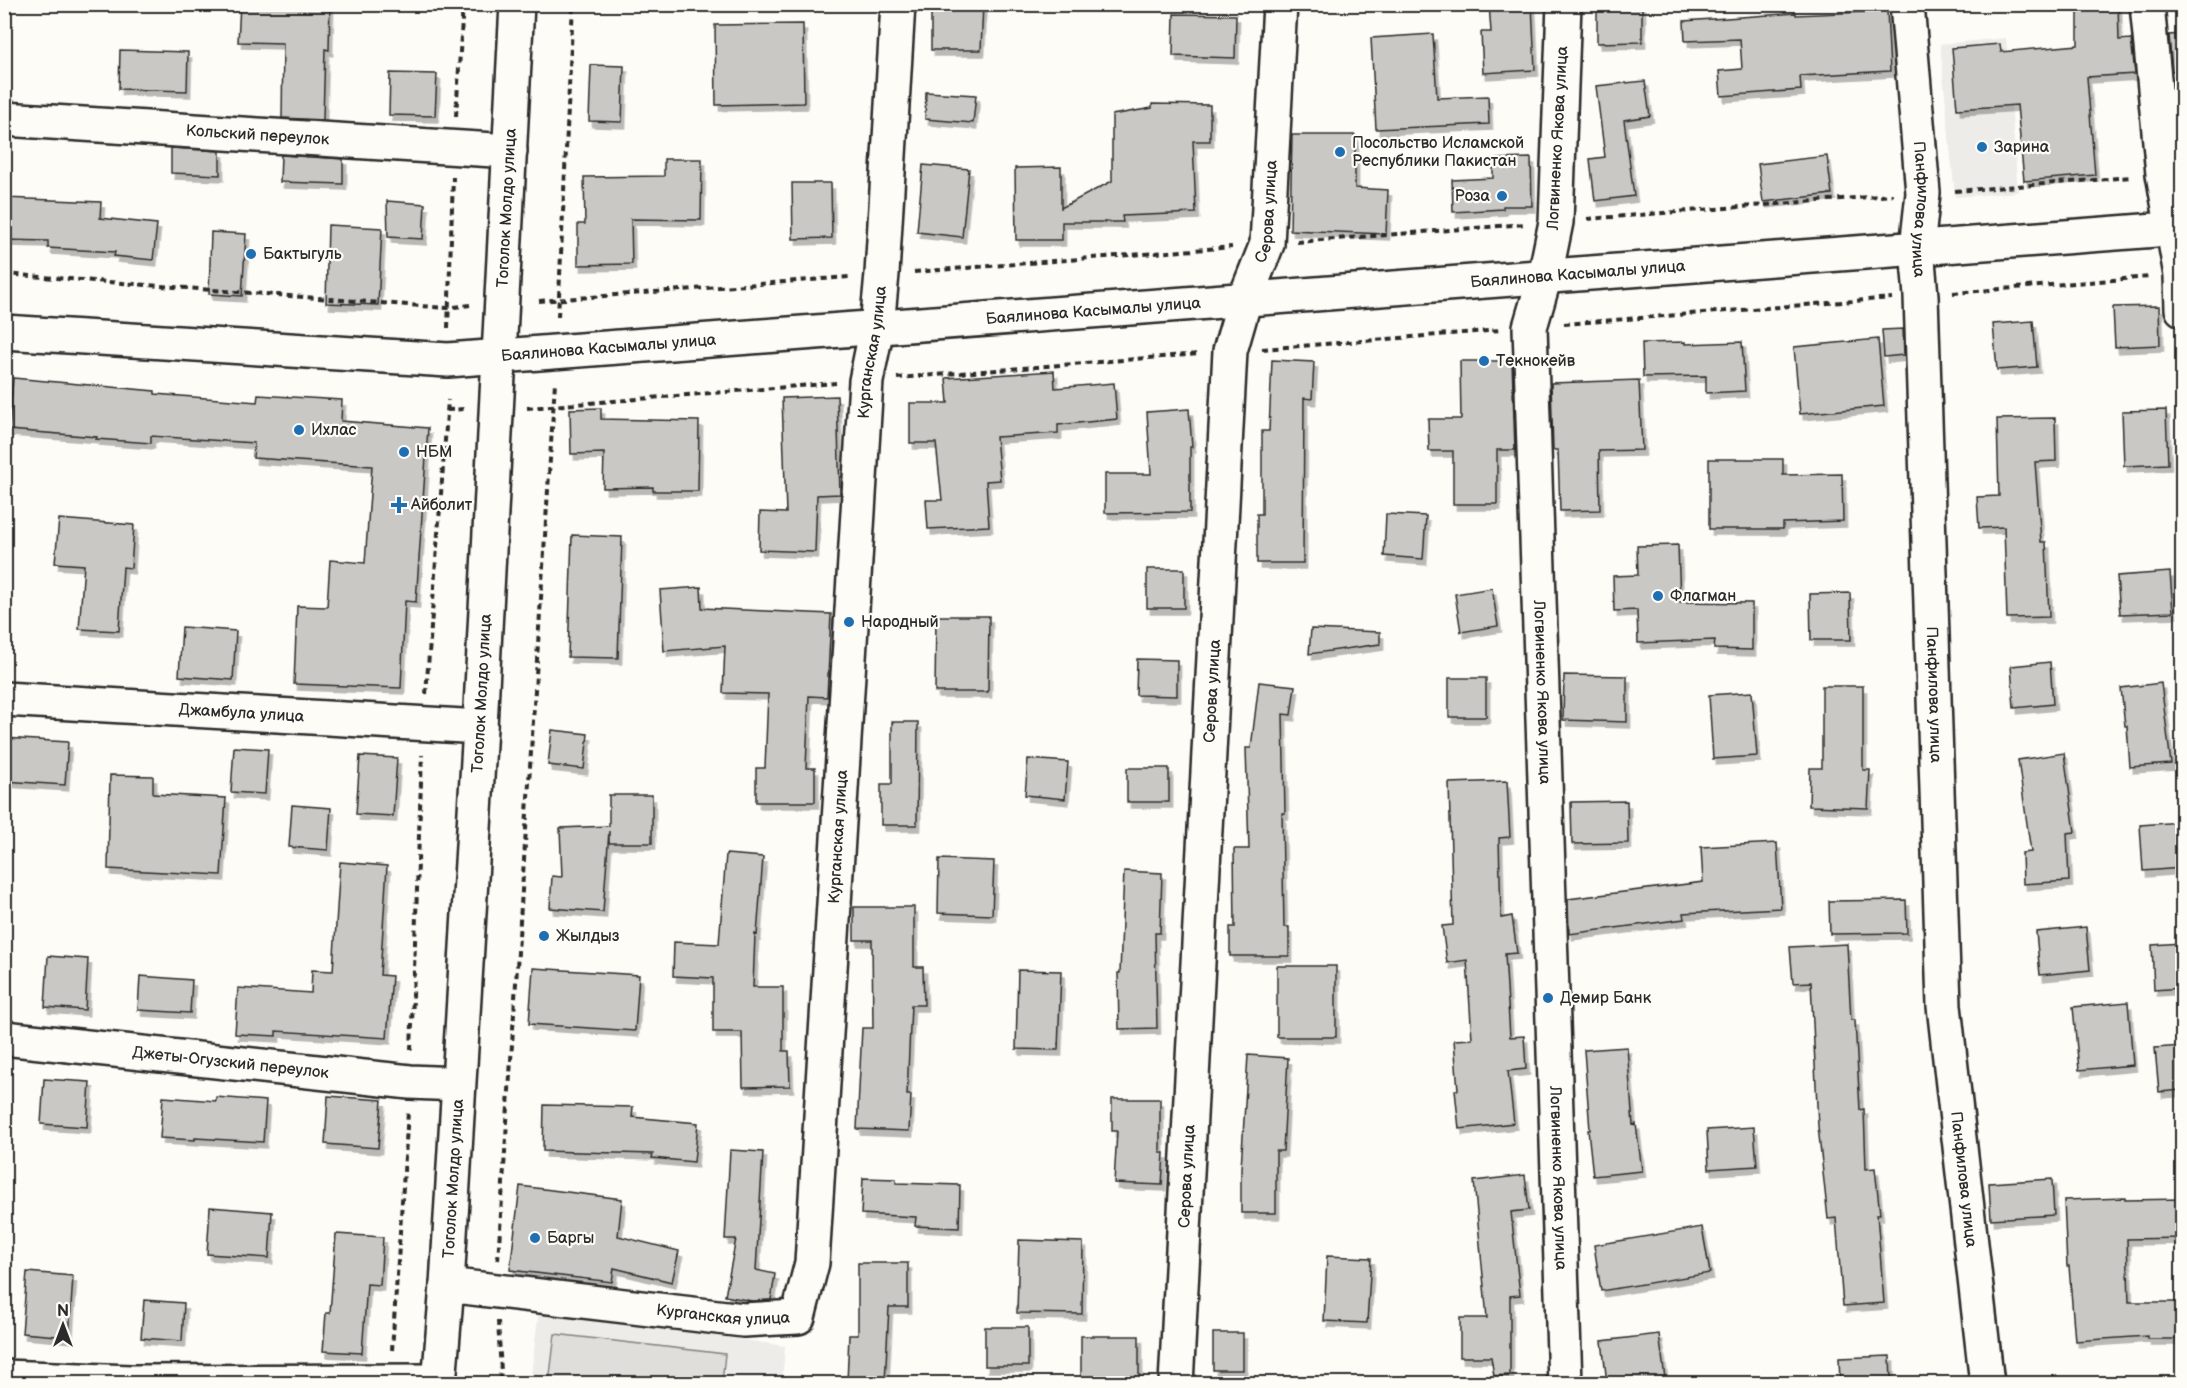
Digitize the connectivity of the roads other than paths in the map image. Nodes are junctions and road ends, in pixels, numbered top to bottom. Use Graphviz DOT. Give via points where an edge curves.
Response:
graph roads {
  1 [pos="518,4"];
  2 [pos="898,4"];
  3 [pos="1280,4"];
  4 [pos="1564,4"];
  5 [pos="1907,4"];
  6 [pos="2147,4"];
  7 [pos="4,119"];
  8 [pos="510,151"];
  9 [pos="2178,228"];
  10 [pos="1917,248"];
  11 [pos="1545,276"];
  12 [pos="1245,299"];
  13 [pos="2182,309"];
  14 [pos="877,327"];
  15 [pos="4,332"];
  16 [pos="498,356"];
  17 [pos="4,699"];
  18 [pos="480,728"];
  19 [pos="4,1038"];
  20 [pos="458,1084"];
  21 [pos="447,1285"];
  22 [pos="4,1377"];
  23 [pos="439,1382"];
  24 [pos="1176,1383"];
  25 [pos="1565,1383"];
  26 [pos="1987,1383"];
  1 -- 8 [label="street, Тоголок Молдо улица"];
  2 -- 14 [label="street, Курганская улица"];
  3 -- 12 [label="street, Серова улица" via="1267,244"];
  4 -- 11 [label="street, Логвиненко Якова улица" via="1556,222"];
  5 -- 10 [label="street, Панфилова улица" via="1923,193"];
  6 -- 9 [label="street" via="2163,174"];
  7 -- 8 [label="street, Кольский переулок"];
  8 -- 16 [label="street, Тоголок Молдо улица"];
  9 -- 10 [label="street, Баялинова Касымалы улица"];
  9 -- 13 [label="street"];
  10 -- 11 [label="street, Баялинова Касымалы улица"];
  10 -- 26 [label="street, Панфилова улица" via="1944,1006"];
  11 -- 12 [label="street, Баялинова Касымалы улица"];
  11 -- 25 [label="street, Логвиненко Якова улица" via="1530,327"];
  12 -- 14 [label="street, Баялинова Касымалы улица"];
  12 -- 24 [label="street, Серова улица" via="1230,351"];
  14 -- 16 [label="street, Баялинова Касымалы улица"];
  14 -- 21 [label="street, Курганская улица" via="866,381 812,1263 798,1317 743,1320"];
  15 -- 16 [label="street, Баялинова Касымалы улица" via="448,360"];
  16 -- 18 [label="street, Тоголок Молдо улица"];
  17 -- 18 [label="street, Джамбула улица"];
  18 -- 20 [label="street, Тоголок Молдо улица"];
  19 -- 20 [label="street, Джеты-Огузский переулок"];
  20 -- 21 [label="street, Тоголок Молдо улица"];
  21 -- 23 [label="street, Тоголок Молдо улица"];
  22 -- 23 [label="street" via="130,1382"];
}
